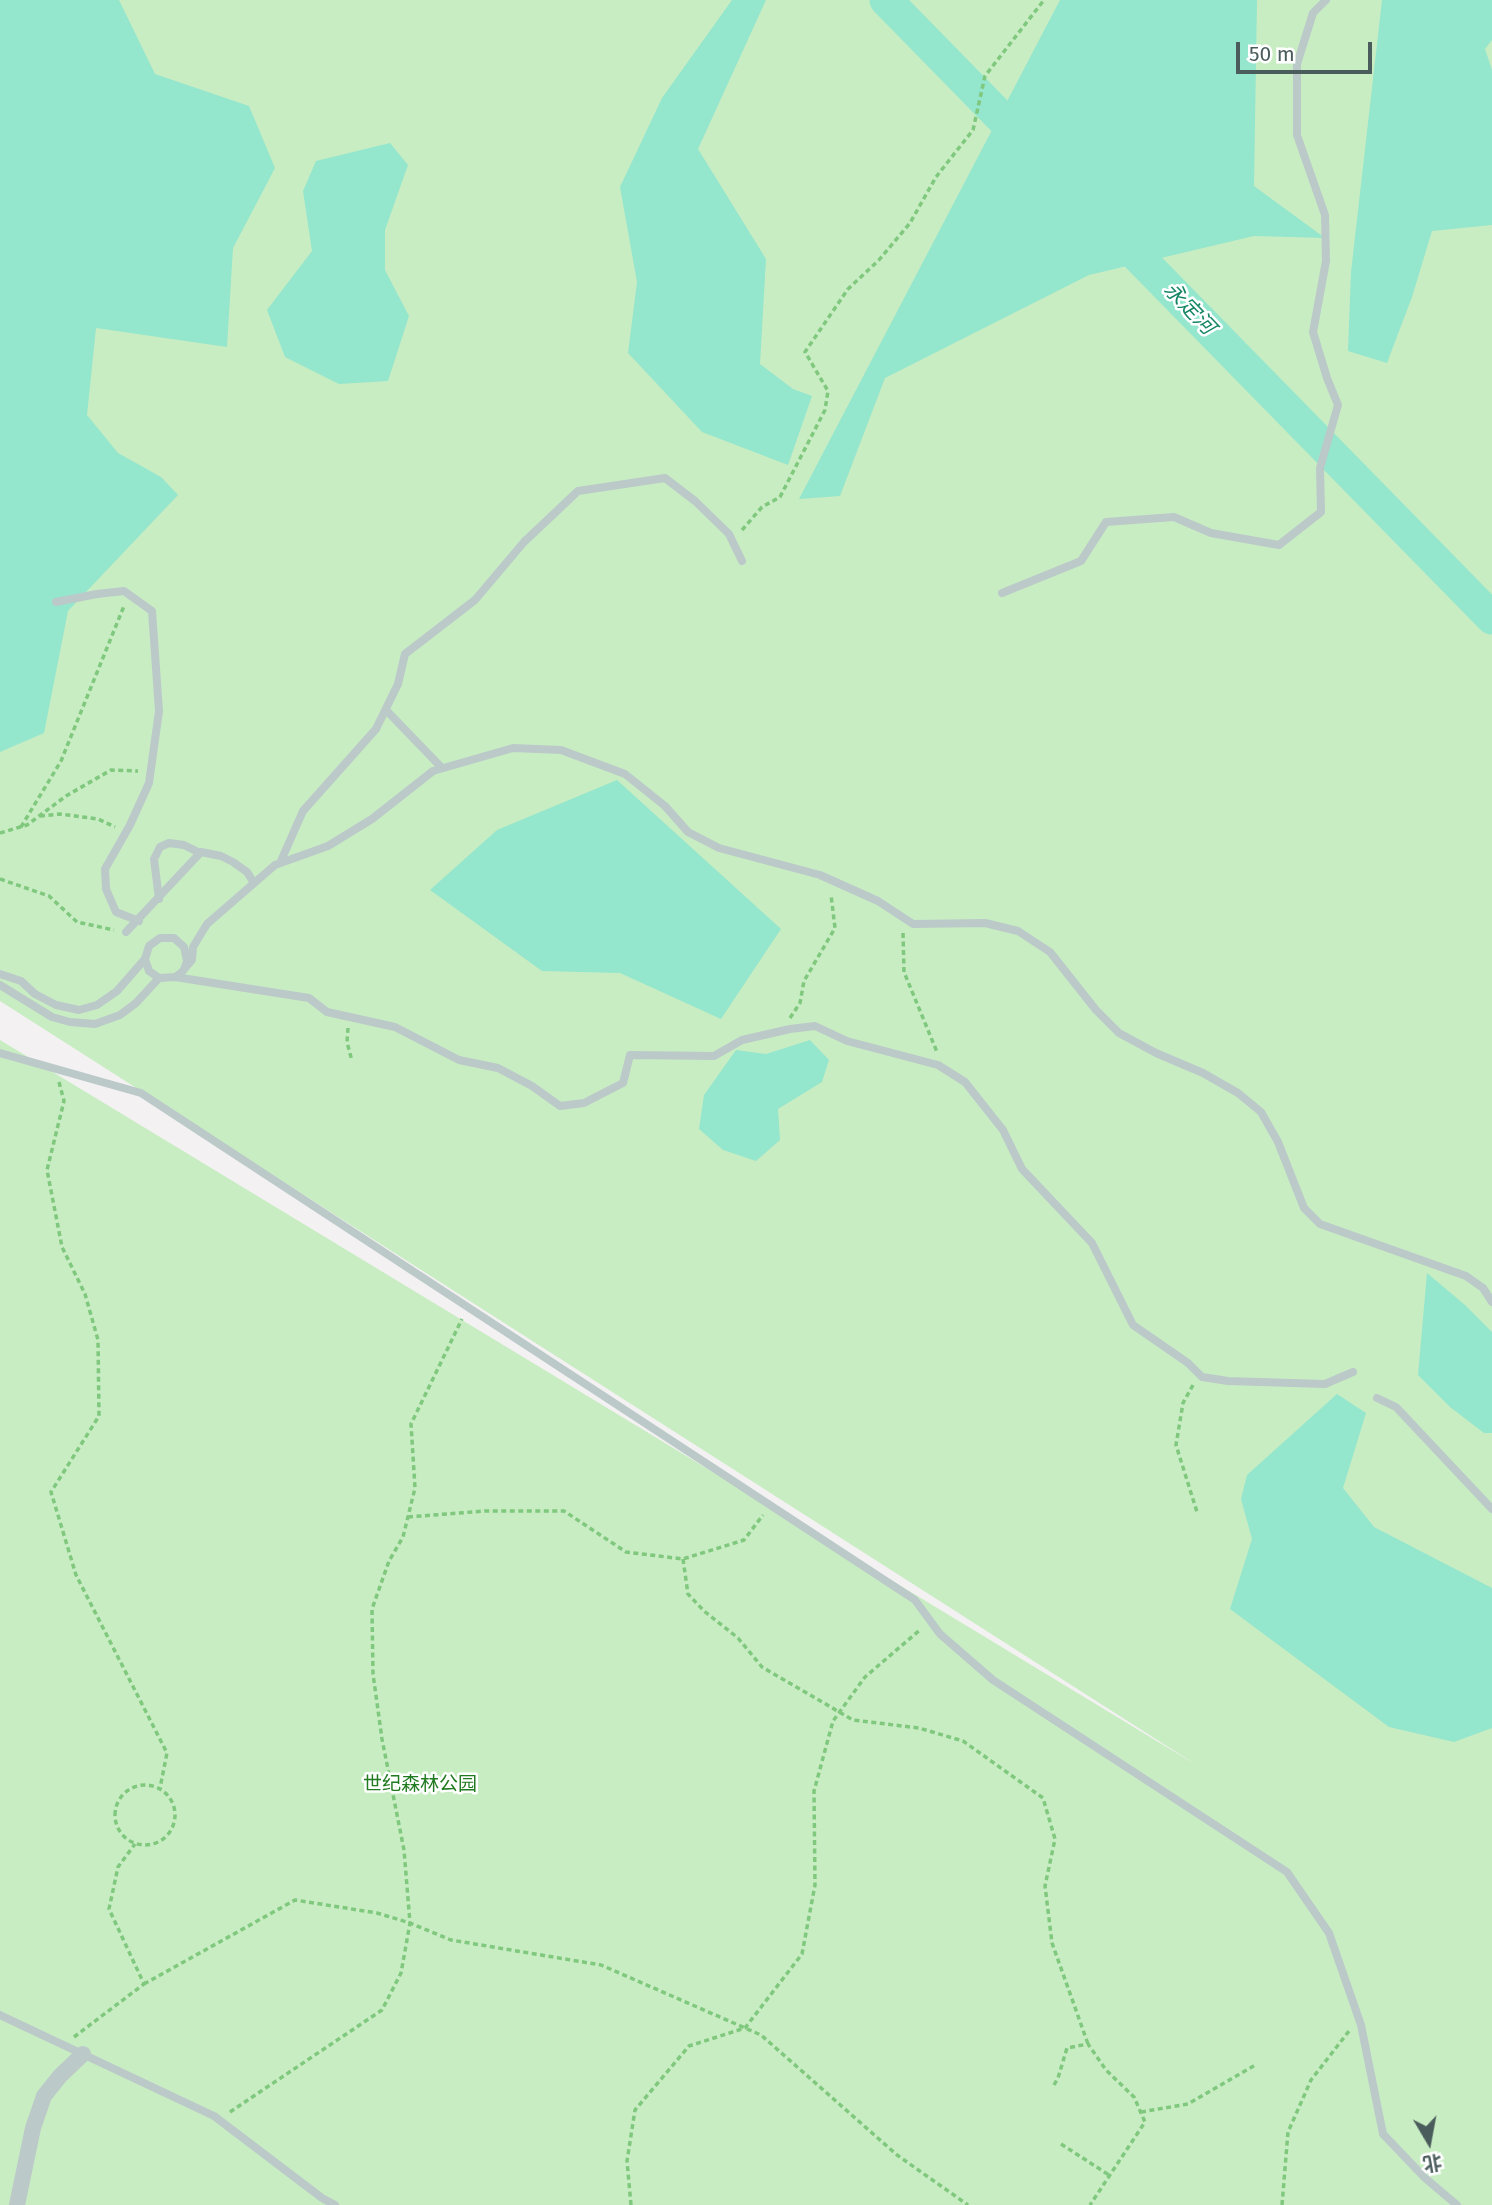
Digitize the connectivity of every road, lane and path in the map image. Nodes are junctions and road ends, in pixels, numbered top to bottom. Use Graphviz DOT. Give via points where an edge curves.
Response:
graph roads {
  1 [pos="1044,0"];
  2 [pos="1326,0"];
  3 [pos="733,541"];
  4 [pos="742,561"];
  5 [pos="1002,593"];
  6 [pos="129,595"];
  7 [pos="56,603"];
  8 [pos="386,710"];
  9 [pos="442,768"];
  10 [pos="149,775"];
  11 [pos="40,816"];
  12 [pos="21,827"];
  13 [pos="126,832"];
  14 [pos="0,833"];
  15 [pos="200,853"];
  16 [pos="280,863"];
  17 [pos="828,879"];
  18 [pos="0,880"];
  19 [pos="254,883"];
  20 [pos="159,899"];
  21 [pos="902,917"];
  22 [pos="139,921"];
  23 [pos="126,932"];
  24 [pos="145,959"];
  25 [pos="185,967"];
  26 [pos="0,974"];
  27 [pos="175,977"];
  28 [pos="159,978"];
  29 [pos="0,985"];
  30 [pos="350,1017"];
  31 [pos="788,1029"];
  32 [pos="0,1053"];
  33 [pos="352,1061"];
  34 [pos="56,1069"];
  35 [pos="944,1069"];
  36 [pos="1492,1301"];
  37 [pos="468,1308"];
  38 [pos="1353,1373"];
  39 [pos="1199,1374"];
  40 [pos="1377,1398"];
  41 [pos="770,1506"];
  42 [pos="1492,1509"];
  43 [pos="1197,1512"];
  44 [pos="408,1517"];
  45 [pos="684,1559"];
  46 [pos="930,1621"];
  47 [pos="838,1713"];
  48 [pos="160,1788"];
  49 [pos="135,1844"];
  50 [pos="410,1923"];
  51 [pos="144,1984"];
  52 [pos="0,2015"];
  53 [pos="1358,2018"];
  54 [pos="745,2028"];
  55 [pos="1088,2044"];
  56 [pos="64,2045"];
  57 [pos="83,2054"];
  58 [pos="1257,2064"];
  59 [pos="1054,2085"];
  60 [pos="1141,2112"];
  61 [pos="215,2116"];
  62 [pos="1061,2144"];
  63 [pos="1109,2175"];
  64 [pos="17,2205"];
  65 [pos="335,2205"];
  66 [pos="631,2205"];
  67 [pos="968,2205"];
  68 [pos="1090,2205"];
  69 [pos="1282,2205"];
  70 [pos="1457,2205"];
  1 -- 3 [label="path" via="985,76 973,130 936,177 910,223 848,289 805,352 828,391 825,411 780,497 762,507"];
  2 -- 5 [label="lane" via="1313,13 1297,64 1297,135 1325,215 1326,261 1313,332 1338,405 1320,468 1321,512 1279,545 1211,533 1174,517 1106,522 1081,561"];
  3 -- 4 [label="lane"];
  3 -- 8 [label="lane" via="695,501 665,478 578,491 524,542 475,600 405,654"];
  6 -- 7 [label="lane" via="124,591"];
  6 -- 10 [label="lane" via="152,611 159,711"];
  6 -- 12 [label="path" via="61,761"];
  8 -- 9 [label="lane"];
  8 -- 16 [label="lane" via="376,729 303,811"];
  9 -- 16 [label="lane" via="328,846"];
  9 -- 17 [label="lane" via="513,748 561,750 625,774 665,806 688,832 719,848"];
  10 -- 11 [label="path" via="111,770"];
  10 -- 13 [label="lane"];
  11 -- 12 [label="path"];
  11 -- 13 [label="path" via="98,819"];
  12 -- 14 [label="path"];
  13 -- 22 [label="lane" via="105,869 106,889 116,912"];
  15 -- 19 [label="lane" via="233,862"];
  15 -- 20 [label="lane"];
  15 -- 20 [label="lane" via="184,845 160,847 153,859"];
  16 -- 19 [label="lane"];
  17 -- 21 [label="lane"];
  17 -- 31 [label="path" via="835,928 804,981"];
  18 -- 23 [label="path" via="49,897 77,922"];
  19 -- 25 [label="lane" via="207,924"];
  20 -- 22 [label="lane"];
  21 -- 35 [label="path" via="904,972"];
  21 -- 36 [label="lane" via="914,924 985,923 1018,931 1050,951 1119,1033 1203,1073 1261,1112 1304,1208 1320,1224 1466,1276"];
  22 -- 23 [label="lane"];
  24 -- 25 [label="lane" via="154,941 174,938 184,947"];
  24 -- 26 [label="lane" via="117,991 97,1005 79,1010 56,1005 21,981"];
  24 -- 28 [label="lane" via="149,971"];
  25 -- 27 [label="lane"];
  27 -- 28 [label="lane"];
  27 -- 30 [label="lane" via="309,998 327,1012"];
  28 -- 29 [label="lane" via="120,1015 95,1024 52,1017"];
  30 -- 31 [label="lane" via="395,1027 459,1060 498,1069 560,1107 584,1103 623,1083 630,1055 715,1056 742,1040"];
  30 -- 33 [label="path" via="347,1042"];
  31 -- 35 [label="lane" via="815,1026 847,1041"];
  32 -- 34 [label="lane"];
  34 -- 37 [label="lane" via="141,1093"];
  34 -- 48 [label="path" via="64,1101 47,1170 62,1247 85,1293 98,1340 99,1416 51,1492 76,1575 167,1752"];
  35 -- 39 [label="lane" via="965,1082 1003,1130 1023,1169 1092,1243 1133,1325"];
  37 -- 41 [label="lane"];
  37 -- 44 [label="path" via="411,1424 415,1488"];
  38 -- 39 [label="lane" via="1325,1384 1228,1381"];
  39 -- 43 [label="path" via="1183,1404 1176,1445"];
  40 -- 42 [label="lane" via="1396,1407"];
  41 -- 45 [label="path" via="744,1540"];
  41 -- 46 [label="lane" via="915,1600"];
  44 -- 45 [label="path" via="564,1511 626,1552"];
  44 -- 50 [label="path" via="372,1609 373,1674 404,1850"];
  45 -- 47 [label="path" via="688,1594 704,1611 738,1637 762,1667"];
  46 -- 47 [label="path" via="865,1677"];
  46 -- 53 [label="lane" via="993,1680 1287,1872 1329,1933"];
  47 -- 54 [label="path" via="814,1791 815,1885 802,1954"];
  47 -- 55 [label="path" via="853,1720 919,1728 963,1741 1043,1798 1055,1839 1045,1886 1052,1943"];
  48 -- 49 [label="path" via="173,1803 170,1831 155,1843"];
  48 -- 49 [label="path" via="131,1788 117,1803 116,1823"];
  49 -- 51 [label="path" via="118,1867 109,1909"];
  50 -- 51 [label="path" via="295,1900"];
  50 -- 54 [label="path" via="451,1940 601,1965"];
  50 -- 61 [label="path" via="401,1973 382,2010 232,2111"];
  51 -- 56 [label="path"];
  52 -- 56 [label="lane"];
  53 -- 69 [label="path" via="1311,2080 1288,2132"];
  53 -- 70 [label="lane" via="1384,2134"];
  54 -- 66 [label="path" via="690,2046 635,2110 627,2161"];
  54 -- 67 [label="path" via="761,2035 897,2155"];
  55 -- 59 [label="path" via="1067,2048"];
  55 -- 60 [label="path" via="1134,2097"];
  56 -- 57 [label="lane"];
  57 -- 61 [label="lane"];
  57 -- 64 [label="street" via="44,2096"];
  58 -- 60 [label="path" via="1188,2104"];
  60 -- 63 [label="path" via="1145,2122"];
  61 -- 65 [label="lane"];
  62 -- 63 [label="path"];
  63 -- 68 [label="path"];
}
